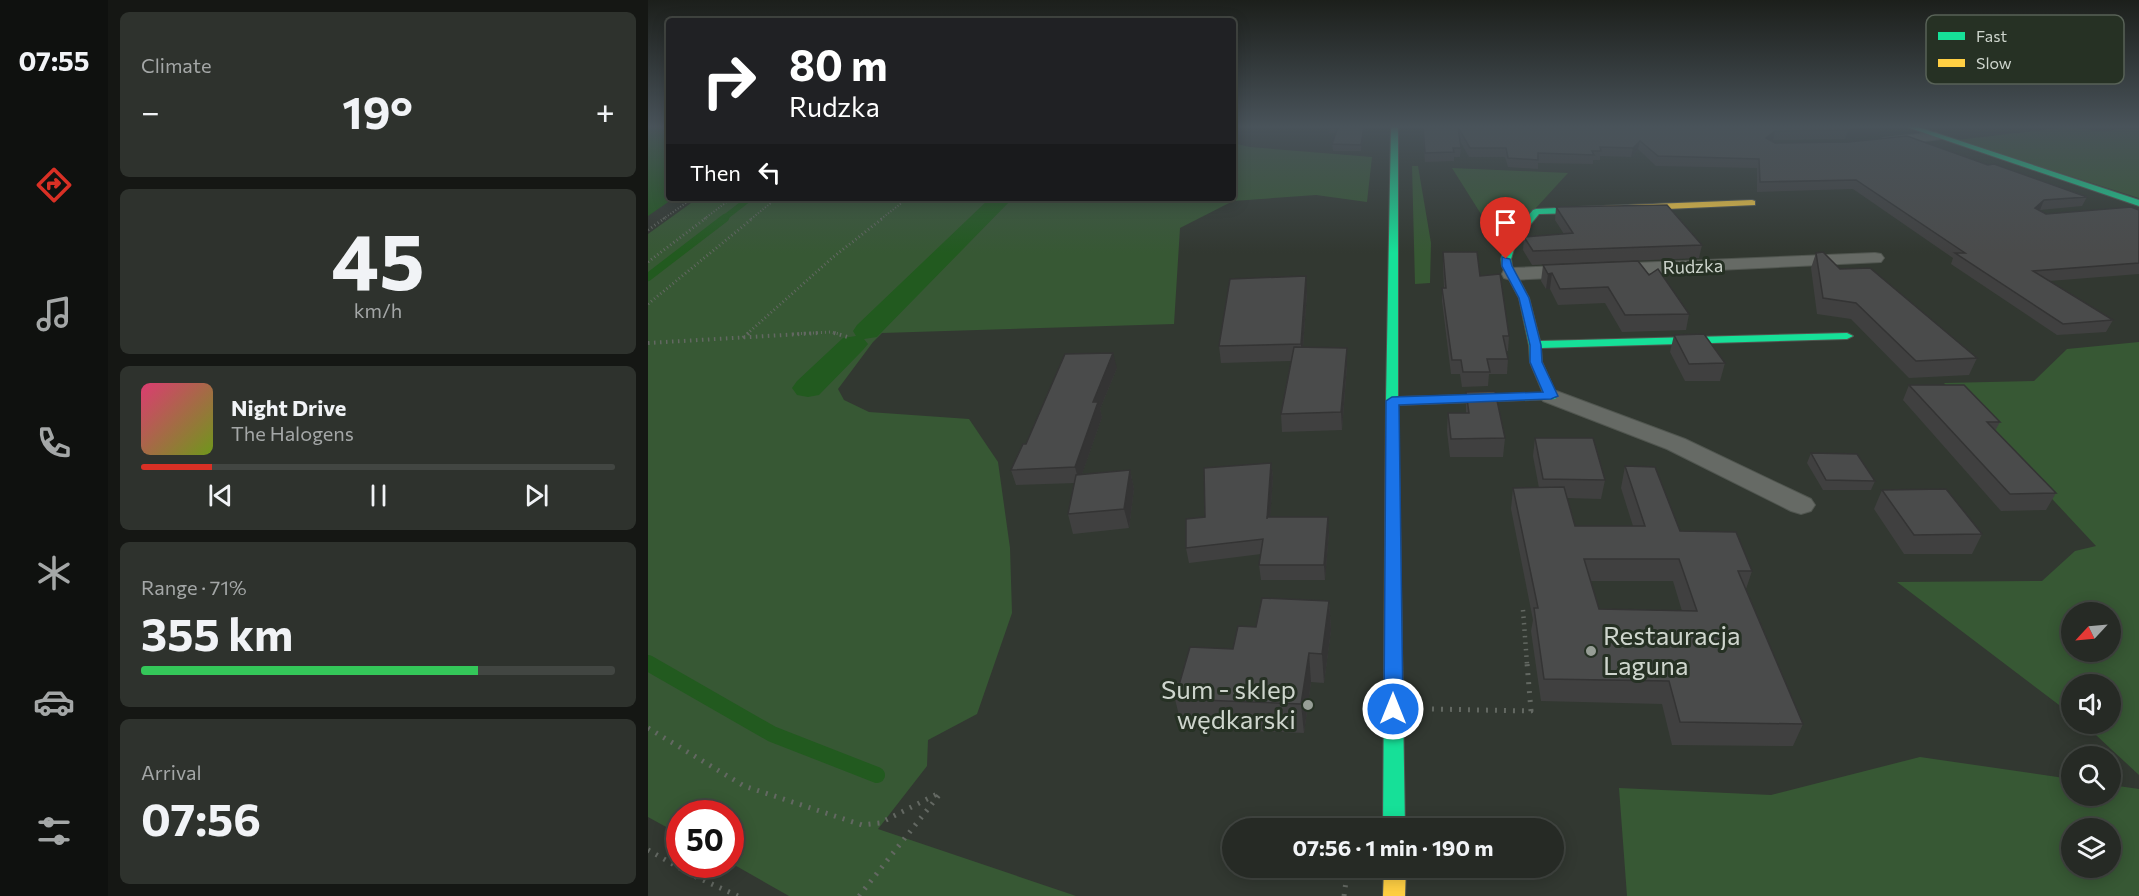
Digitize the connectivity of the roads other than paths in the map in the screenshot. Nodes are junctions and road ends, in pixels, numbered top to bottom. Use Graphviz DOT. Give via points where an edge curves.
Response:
graph roads {
  1 [pos="1395,169"];
  2 [pos="2035,169"];
  3 [pos="1752,203"];
  4 [pos="2139,203"];
  5 [pos="2139,209"];
  6 [pos="2112,212"];
  7 [pos="1875,258"];
  8 [pos="1511,274"];
  9 [pos="1846,336"];
  10 [pos="1536,345"];
  11 [pos="1551,396"];
  12 [pos="1392,401"];
  13 [pos="1801,505"];
  14 [pos="1394,818"];
  15 [pos="1395,878"];
  16 [pos="1394,896"];
  1 -- 12 [label="street"];
  2 -- 4 [label="street"];
  3 -- 8 [label="street" via="1536,212 1508,248 1506,259"];
  5 -- 6 [label="street"];
  7 -- 8 [label="street, Rudzka"];
  8 -- 10 [label="street" via="1524,298"];
  9 -- 10 [label="street"];
  10 -- 11 [label="street" via="1536,362"];
  11 -- 12 [label="street"];
  11 -- 13 [label="street" via="1676,444"];
  12 -- 14 [label="street"];
  15 -- 16 [label="street"];
}
